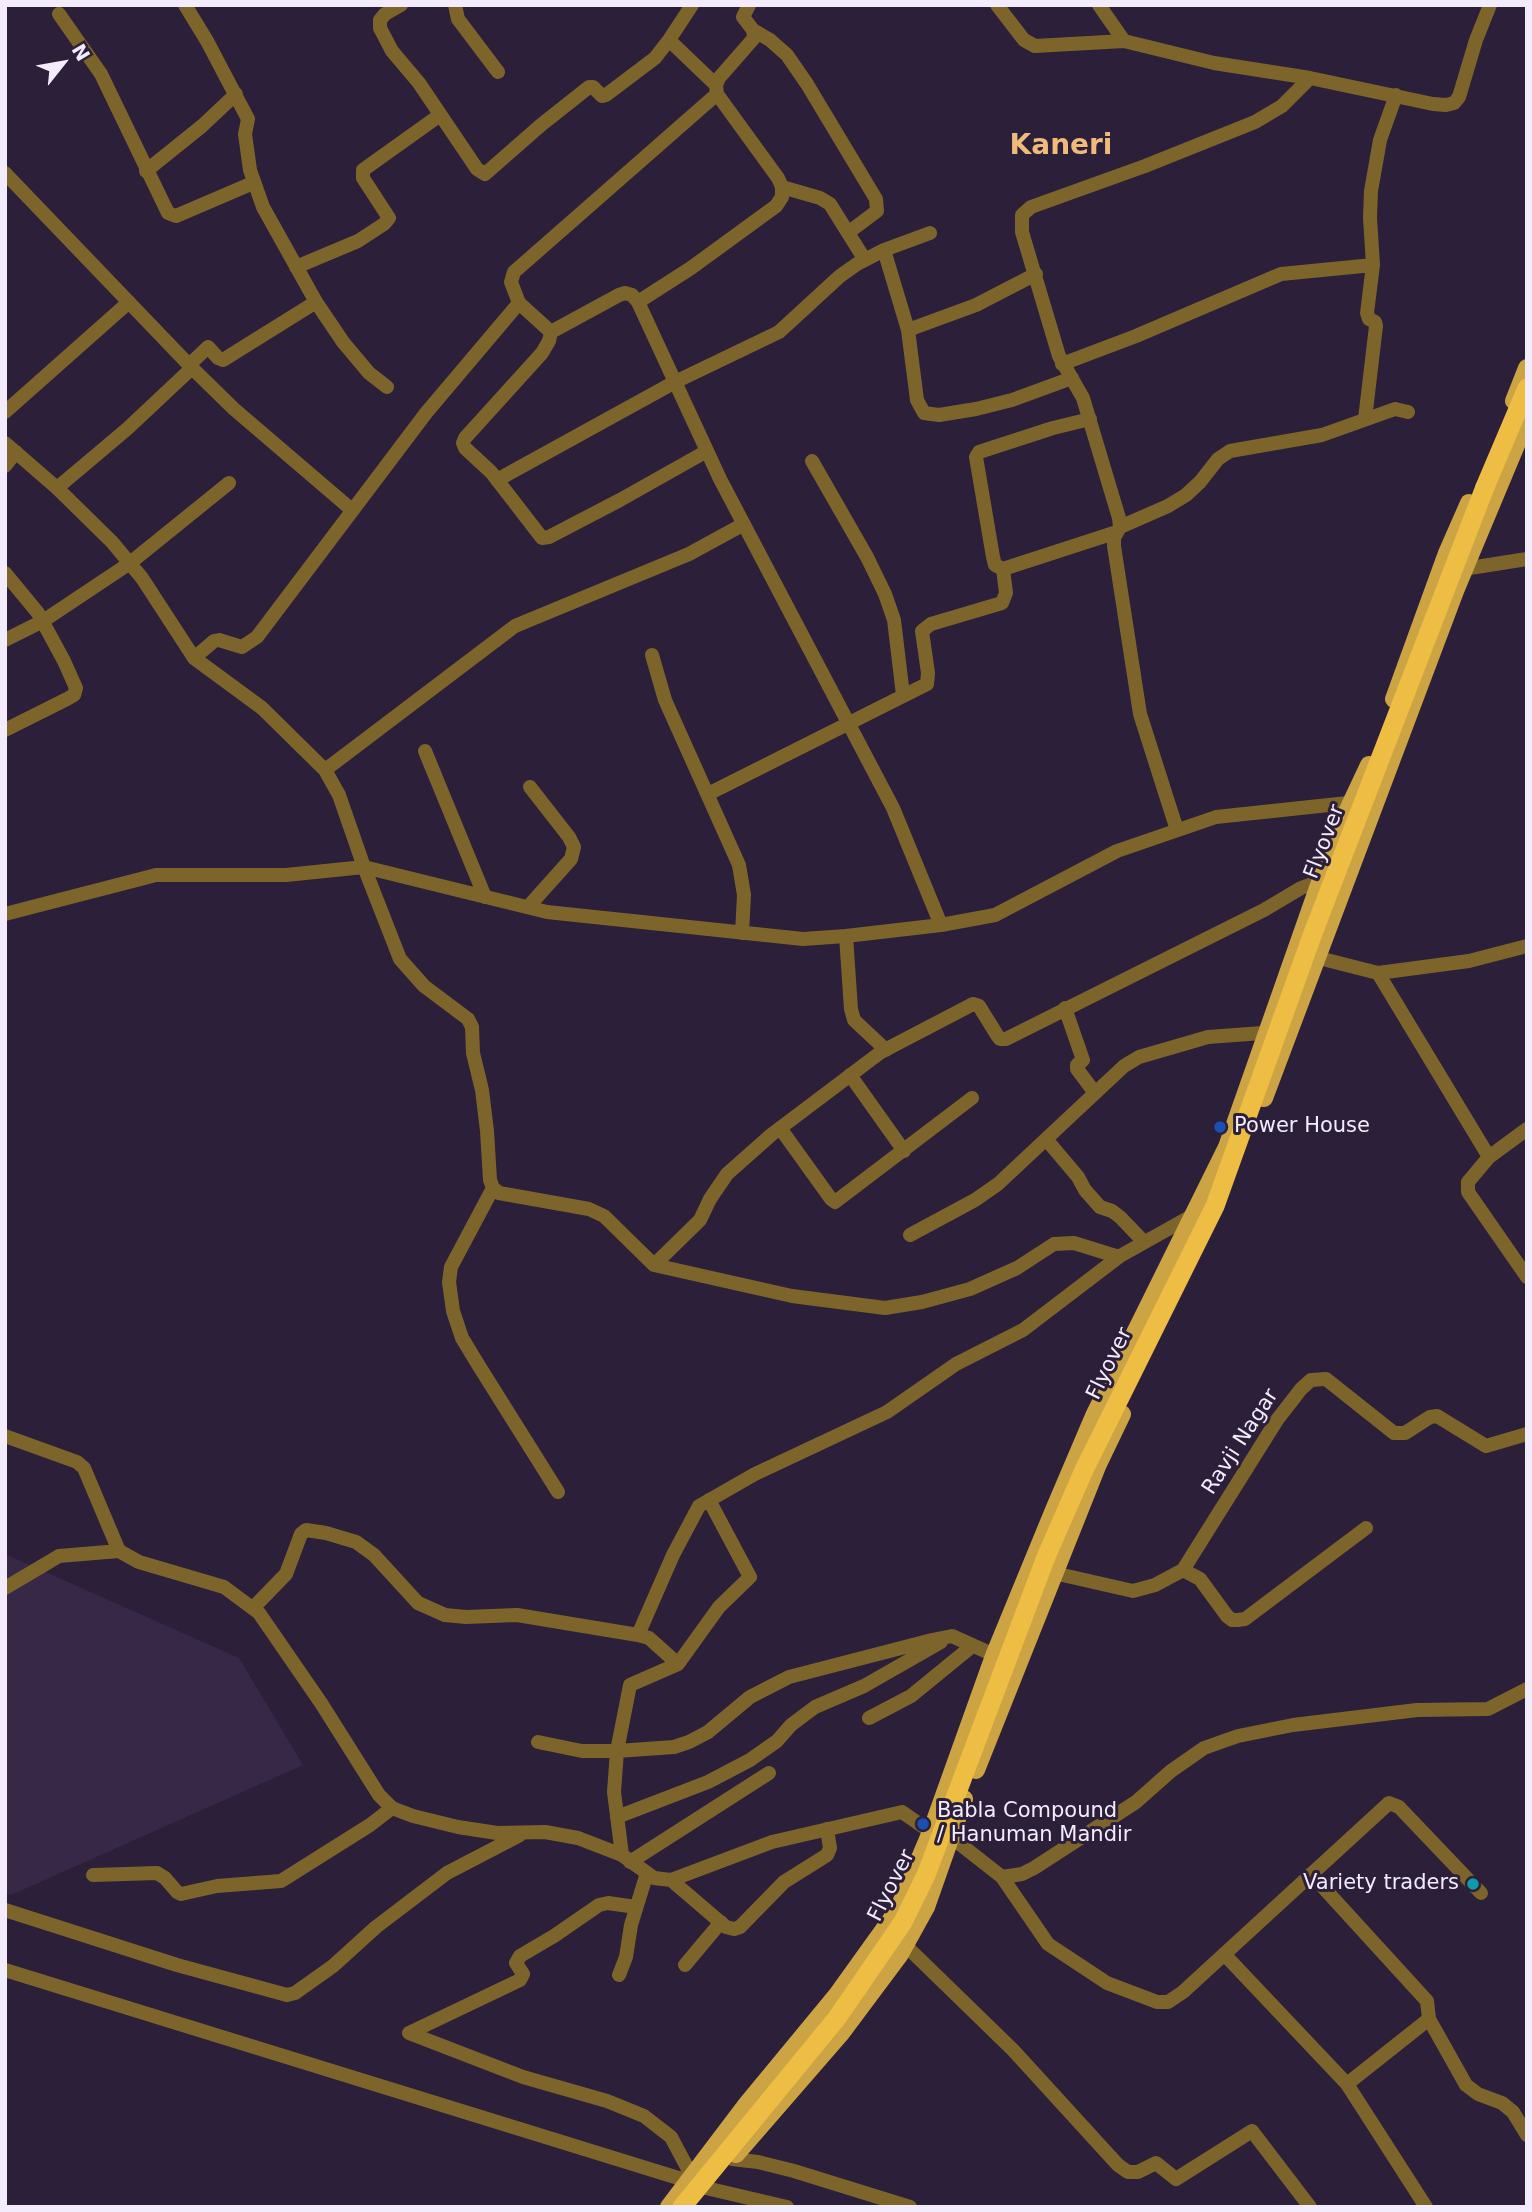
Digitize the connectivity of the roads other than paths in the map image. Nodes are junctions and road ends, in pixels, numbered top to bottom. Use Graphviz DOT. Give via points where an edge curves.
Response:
graph roads {
  1 [pos="184,5"];
  2 [pos="401,5"];
  3 [pos="455,5"];
  4 [pos="692,5"];
  5 [pos="749,5"];
  6 [pos="997,5"];
  7 [pos="1099,5"];
  8 [pos="1490,5"];
  9 [pos="59,14"];
  10 [pos="753,30"];
  11 [pos="669,40"];
  12 [pos="1124,41"];
  13 [pos="498,72"];
  14 [pos="1310,78"];
  15 [pos="716,90"];
  16 [pos="236,94"];
  17 [pos="1396,95"];
  18 [pos="440,115"];
  19 [pos="146,172"];
  20 [pos="5,173"];
  21 [pos="253,183"];
  22 [pos="782,187"];
  23 [pos="849,232"];
  24 [pos="930,233"];
  25 [pos="884,250"];
  26 [pos="865,260"];
  27 [pos="1373,265"];
  28 [pos="296,267"];
  29 [pos="1036,274"];
  30 [pos="129,302"];
  31 [pos="316,302"];
  32 [pos="638,302"];
  33 [pos="519,303"];
  34 [pos="908,330"];
  35 [pos="551,332"];
  36 [pos="1062,364"];
  37 [pos="190,366"];
  38 [pos="1527,368"];
  39 [pos="1072,378"];
  40 [pos="675,382"];
  41 [pos="387,387"];
  42 [pos="1527,388"];
  43 [pos="1527,405"];
  44 [pos="5,412"];
  45 [pos="1408,412"];
  46 [pos="1090,419"];
  47 [pos="1365,419"];
  48 [pos="1527,419"];
  49 [pos="11,448"];
  50 [pos="707,451"];
  51 [pos="812,461"];
  52 [pos="5,466"];
  53 [pos="497,480"];
  54 [pos="229,483"];
  55 [pos="1485,487"];
  56 [pos="57,488"];
  57 [pos="352,510"];
  58 [pos="744,524"];
  59 [pos="1119,529"];
  60 [pos="1527,559"];
  61 [pos="130,563"];
  62 [pos="1003,569"];
  63 [pos="1441,570"];
  64 [pos="1464,570"];
  65 [pos="5,573"];
  66 [pos="43,621"];
  67 [pos="5,640"];
  68 [pos="652,655"];
  69 [pos="194,658"];
  70 [pos="903,695"];
  71 [pos="847,722"];
  72 [pos="5,730"];
  73 [pos="425,751"];
  74 [pos="325,770"];
  75 [pos="530,787"];
  76 [pos="708,794"];
  77 [pos="1376,801"];
  78 [pos="1352,803"];
  79 [pos="1177,831"];
  80 [pos="363,867"];
  81 [pos="1321,882"];
  82 [pos="1345,884"];
  83 [pos="485,897"];
  84 [pos="528,907"];
  85 [pos="5,914"];
  86 [pos="941,925"];
  87 [pos="742,933"];
  88 [pos="846,936"];
  89 [pos="1527,946"];
  90 [pos="1296,952"];
  91 [pos="1317,957"];
  92 [pos="1378,973"];
  93 [pos="1065,1008"];
  94 [pos="1267,1032"];
  95 [pos="1288,1033"];
  96 [pos="886,1050"];
  97 [pos="850,1075"];
  98 [pos="1095,1093"];
  99 [pos="972,1098"];
  100 [pos="780,1128"];
  101 [pos="1527,1129"];
  102 [pos="1046,1139"];
  103 [pos="904,1151"];
  104 [pos="1489,1157"];
  105 [pos="492,1188"];
  106 [pos="1195,1214"];
  107 [pos="1216,1220"];
  108 [pos="910,1235"];
  109 [pos="1144,1242"];
  110 [pos="1119,1257"];
  111 [pos="654,1265"];
  112 [pos="1527,1277"];
  113 [pos="1527,1434"];
  114 [pos="5,1436"];
  115 [pos="558,1492"];
  116 [pos="709,1500"];
  117 [pos="1366,1528"];
  118 [pos="119,1551"];
  119 [pos="1030,1567"];
  120 [pos="1183,1570"];
  121 [pos="1054,1573"];
  122 [pos="5,1588"];
  123 [pos="253,1608"];
  124 [pos="638,1635"];
  125 [pos="952,1636"];
  126 [pos="971,1647"];
  127 [pos="994,1656"];
  128 [pos="678,1664"];
  129 [pos="1017,1664"];
  130 [pos="1527,1689"];
  131 [pos="869,1718"];
  132 [pos="538,1742"];
  133 [pos="617,1751"];
  134 [pos="769,1773"];
  135 [pos="392,1808"];
  136 [pos="617,1817"];
  137 [pos="827,1829"];
  138 [pos="931,1832"];
  139 [pos="525,1833"];
  140 [pos="951,1837"];
  141 [pos="626,1859"];
  142 [pos="647,1873"];
  143 [pos="1311,1874"];
  144 [pos="93,1875"];
  145 [pos="1002,1877"];
  146 [pos="671,1880"];
  147 [pos="1481,1893"];
  148 [pos="636,1907"];
  149 [pos="5,1910"];
  150 [pos="721,1922"];
  151 [pos="905,1945"];
  152 [pos="1224,1954"];
  153 [pos="685,1965"];
  154 [pos="5,1970"];
  155 [pos="619,1975"];
  156 [pos="1429,2019"];
  157 [pos="1347,2084"];
  158 [pos="1527,2136"];
  159 [pos="732,2159"];
  160 [pos="699,2182"];
  161 [pos="674,2205"];
  162 [pos="694,2207"];
  163 [pos="787,2207"];
  164 [pos="910,2207"];
  165 [pos="1310,2207"];
  166 [pos="1426,2207"];
  1 -- 16 [label="street"];
  2 -- 18 [label="street" via="385,14 380,28"];
  3 -- 13 [label="street" via="458,19"];
  4 -- 11 [label="street"];
  5 -- 10 [label="street" via="743,17"];
  6 -- 12 [label="street" via="1024,40 1035,46"];
  7 -- 12 [label="street"];
  8 -- 17 [label="street" via="1454,103 1433,104"];
  9 -- 19 [label="street" via="101,74"];
  10 -- 15 [label="street" via="754,38 719,78"];
  10 -- 23 [label="street" via="787,55 876,199 877,211"];
  11 -- 15 [label="street" via="699,66"];
  11 -- 18 [label="street" via="655,58 606,95 589,88 485,174"];
  12 -- 14 [label="street" via="1214,63"];
  14 -- 17 [label="street"];
  14 -- 29 [label="street" via="1282,106 1255,122 1025,211 1022,232"];
  15 -- 22 [label="street"];
  15 -- 33 [label="street" via="514,272 511,282"];
  16 -- 19 [label="street"];
  16 -- 21 [label="street" via="248,119"];
  17 -- 27 [label="street" via="1374,167"];
  18 -- 28 [label="street" via="363,170 363,178 389,218 384,224 358,241"];
  19 -- 21 [label="street" via="170,216"];
  20 -- 30 [label="street"];
  21 -- 28 [label="street"];
  22 -- 23 [label="street" via="830,204"];
  22 -- 32 [label="street" via="776,206 759,220"];
  23 -- 26 [label="street"];
  24 -- 25 [label="street"];
  25 -- 26 [label="street"];
  25 -- 34 [label="street"];
  26 -- 40 [label="street" via="840,276 779,332"];
  27 -- 36 [label="street" via="1281,274"];
  27 -- 47 [label="street" via="1367,313 1376,326"];
  28 -- 31 [label="street"];
  29 -- 34 [label="street" via="976,306"];
  29 -- 36 [label="street"];
  30 -- 37 [label="street"];
  30 -- 44 [label="street"];
  31 -- 37 [label="street" via="223,360 208,347"];
  31 -- 41 [label="street" via="343,342"];
  32 -- 35 [label="street" via="625,293"];
  32 -- 40 [label="street"];
  33 -- 35 [label="street"];
  33 -- 57 [label="street"];
  34 -- 39 [label="street" via="917,400 930,416 1012,400"];
  35 -- 53 [label="street" via="542,353 465,438 465,448"];
  36 -- 39 [label="street"];
  37 -- 56 [label="street" via="127,429"];
  37 -- 57 [label="street"];
  38 -- 63 [label="main road"];
  39 -- 46 [label="street"];
  40 -- 50 [label="street"];
  40 -- 53 [label="street"];
  42 -- 55 [label="highway, Flyover"];
  43 -- 55 [label="highway, Flyover" via="1494,479"];
  45 -- 47 [label="street" via="1395,409"];
  46 -- 59 [label="street"];
  46 -- 62 [label="street" via="979,452 976,457 993,557 995,565"];
  47 -- 59 [label="street" via="1322,436 1224,454 1186,495"];
  48 -- 64 [label="main road"];
  49 -- 52 [label="street"];
  49 -- 56 [label="street"];
  50 -- 53 [label="street" via="542,538"];
  50 -- 58 [label="street"];
  51 -- 70 [label="street" via="885,594 894,621"];
  54 -- 61 [label="street"];
  55 -- 161 [label="highway, Flyover, bridge" via="1313,933 1215,1206 1084,1470 926,1875 903,1922 837,2018"];
  56 -- 61 [label="street"];
  57 -- 69 [label="street" via="257,637 242,647 214,641"];
  58 -- 71 [label="street"];
  58 -- 74 [label="street" via="689,554 515,626"];
  59 -- 62 [label="street"];
  59 -- 79 [label="street" via="1114,546 1140,714"];
  60 -- 64 [label="street"];
  61 -- 66 [label="street"];
  61 -- 69 [label="street"];
  62 -- 70 [label="street" via="1006,593 1002,603 922,631 928,680"];
  63 -- 64 [label="street"];
  63 -- 78 [label="main road" via="1380,740"];
  64 -- 77 [label="main road"];
  65 -- 66 [label="street"];
  66 -- 67 [label="street"];
  66 -- 72 [label="street" via="74,682 74,695"];
  68 -- 76 [label="street" via="665,700"];
  69 -- 74 [label="street" via="262,708"];
  70 -- 71 [label="street"];
  71 -- 76 [label="street"];
  71 -- 86 [label="street" via="893,808"];
  73 -- 83 [label="street"];
  74 -- 80 [label="street" via="339,795"];
  75 -- 84 [label="street" via="575,847 571,859"];
  76 -- 87 [label="street" via="739,865 744,895"];
  77 -- 78 [label="street"];
  77 -- 82 [label="main road"];
  78 -- 79 [label="street" via="1216,817"];
  78 -- 81 [label="main road"];
  79 -- 86 [label="street" via="1117,851 995,915"];
  80 -- 83 [label="street"];
  80 -- 85 [label="street" via="286,875 156,875"];
  80 -- 105 [label="street" via="400,959 472,1027"];
  81 -- 82 [label="street"];
  81 -- 90 [label="main road"];
  81 -- 93 [label="street"];
  82 -- 91 [label="main road"];
  83 -- 84 [label="street"];
  84 -- 87 [label="street"];
  86 -- 88 [label="street"];
  87 -- 88 [label="street" via="803,939"];
  88 -- 96 [label="street" via="854,1020"];
  89 -- 92 [label="street" via="1469,961"];
  90 -- 91 [label="street"];
  90 -- 94 [label="main road"];
  91 -- 92 [label="street"];
  91 -- 95 [label="main road"];
  92 -- 104 [label="street"];
  93 -- 96 [label="street" via="1000,1039 979,1006 968,1005"];
  93 -- 98 [label="street" via="1083,1060 1077,1069"];
  94 -- 95 [label="street"];
  94 -- 98 [label="street" via="1208,1037 1139,1057"];
  94 -- 106 [label="main road" via="1227,1147"];
  95 -- 107 [label="main road"];
  96 -- 97 [label="street"];
  97 -- 100 [label="street"];
  97 -- 103 [label="street"];
  98 -- 102 [label="street"];
  99 -- 103 [label="street"];
  100 -- 103 [label="street" via="833,1201"];
  100 -- 111 [label="street" via="727,1174 700,1220"];
  101 -- 104 [label="street"];
  102 -- 108 [label="street" via="998,1184"];
  102 -- 109 [label="street" via="1100,1207 1120,1217"];
  104 -- 112 [label="street" via="1468,1182 1468,1192"];
  105 -- 111 [label="street" via="604,1216"];
  105 -- 115 [label="street" via="451,1268 453,1311 479,1366"];
  106 -- 107 [label="street"];
  106 -- 109 [label="street"];
  106 -- 119 [label="main road" via="1094,1416"];
  107 -- 121 [label="main road" via="1098,1464"];
  109 -- 110 [label="street"];
  110 -- 111 [label="street" via="1074,1243 1054,1244 1017,1268 970,1289 885,1308 792,1296"];
  110 -- 116 [label="street" via="1023,1330 956,1364 887,1412"];
  113 -- 120 [label="street, Ravji Nagar" via="1486,1446 1437,1416 1405,1433 1394,1433 1326,1379 1311,1380 1277,1420"];
  114 -- 118 [label="street" via="84,1468"];
  116 -- 124 [label="street" via="699,1506 673,1555"];
  116 -- 128 [label="street" via="750,1577 719,1607"];
  117 -- 120 [label="street" via="1245,1619 1231,1620 1200,1579"];
  118 -- 122 [label="street" via="59,1556"];
  118 -- 123 [label="street" via="139,1562 225,1587"];
  119 -- 121 [label="street"];
  119 -- 127 [label="main road"];
  120 -- 121 [label="street" via="1133,1591"];
  121 -- 129 [label="main road"];
  123 -- 124 [label="street" via="286,1574 306,1530 356,1542 418,1603 445,1615 517,1615"];
  123 -- 135 [label="street"];
  124 -- 128 [label="street" via="649,1638"];
  125 -- 126 [label="street"];
  125 -- 133 [label="street" via="789,1676 762,1689 689,1742"];
  125 -- 136 [label="street" via="864,1686 815,1707 778,1741 708,1782"];
  126 -- 127 [label="street"];
  126 -- 131 [label="street" via="911,1696"];
  127 -- 129 [label="street"];
  127 -- 138 [label="main road"];
  128 -- 133 [label="street" via="629,1685"];
  129 -- 140 [label="main road"];
  130 -- 145 [label="street" via="1488,1709 1417,1710 1293,1726 1204,1748 1136,1802 1034,1868"];
  132 -- 133 [label="street" via="582,1751"];
  133 -- 136 [label="street"];
  134 -- 141 [label="street"];
  135 -- 139 [label="street" via="458,1827"];
  135 -- 144 [label="street" via="281,1881 181,1894 157,1873"];
  136 -- 141 [label="street"];
  137 -- 138 [label="street" via="902,1812"];
  137 -- 146 [label="street" via="772,1842"];
  137 -- 150 [label="street" via="827,1855 784,1882 740,1927"];
  138 -- 140 [label="street"];
  138 -- 160 [label="main road" via="898,1910"];
  139 -- 141 [label="street" via="578,1838"];
  139 -- 149 [label="street" via="447,1873 333,1966 287,1995"];
  140 -- 145 [label="street"];
  140 -- 151 [label="main road" via="926,1907"];
  141 -- 142 [label="street"];
  142 -- 146 [label="street"];
  142 -- 148 [label="street"];
  143 -- 147 [label="street" via="1393,1804"];
  143 -- 152 [label="street"];
  143 -- 156 [label="street" via="1416,1987 1430,2007"];
  145 -- 152 [label="street" via="1048,1944 1107,1983 1157,2003 1175,1999"];
  146 -- 150 [label="street"];
  148 -- 155 [label="street"];
  148 -- 160 [label="street" via="599,1905 520,1956 516,1963 523,1974 520,1980 409,2034 644,2116 671,2137"];
  150 -- 153 [label="street"];
  151 -- 159 [label="main road" via="841,2033"];
  151 -- 165 [label="street" via="1128,2172 1156,2163 1176,2179 1252,2131"];
  152 -- 157 [label="street"];
  154 -- 160 [label="street"];
  156 -- 157 [label="street"];
  156 -- 158 [label="street" via="1466,2085 1513,2112"];
  157 -- 166 [label="street"];
  159 -- 160 [label="main road"];
  159 -- 164 [label="street" via="794,2171"];
  160 -- 161 [label="main road"];
  160 -- 162 [label="main road"];
  160 -- 163 [label="street"];
}
